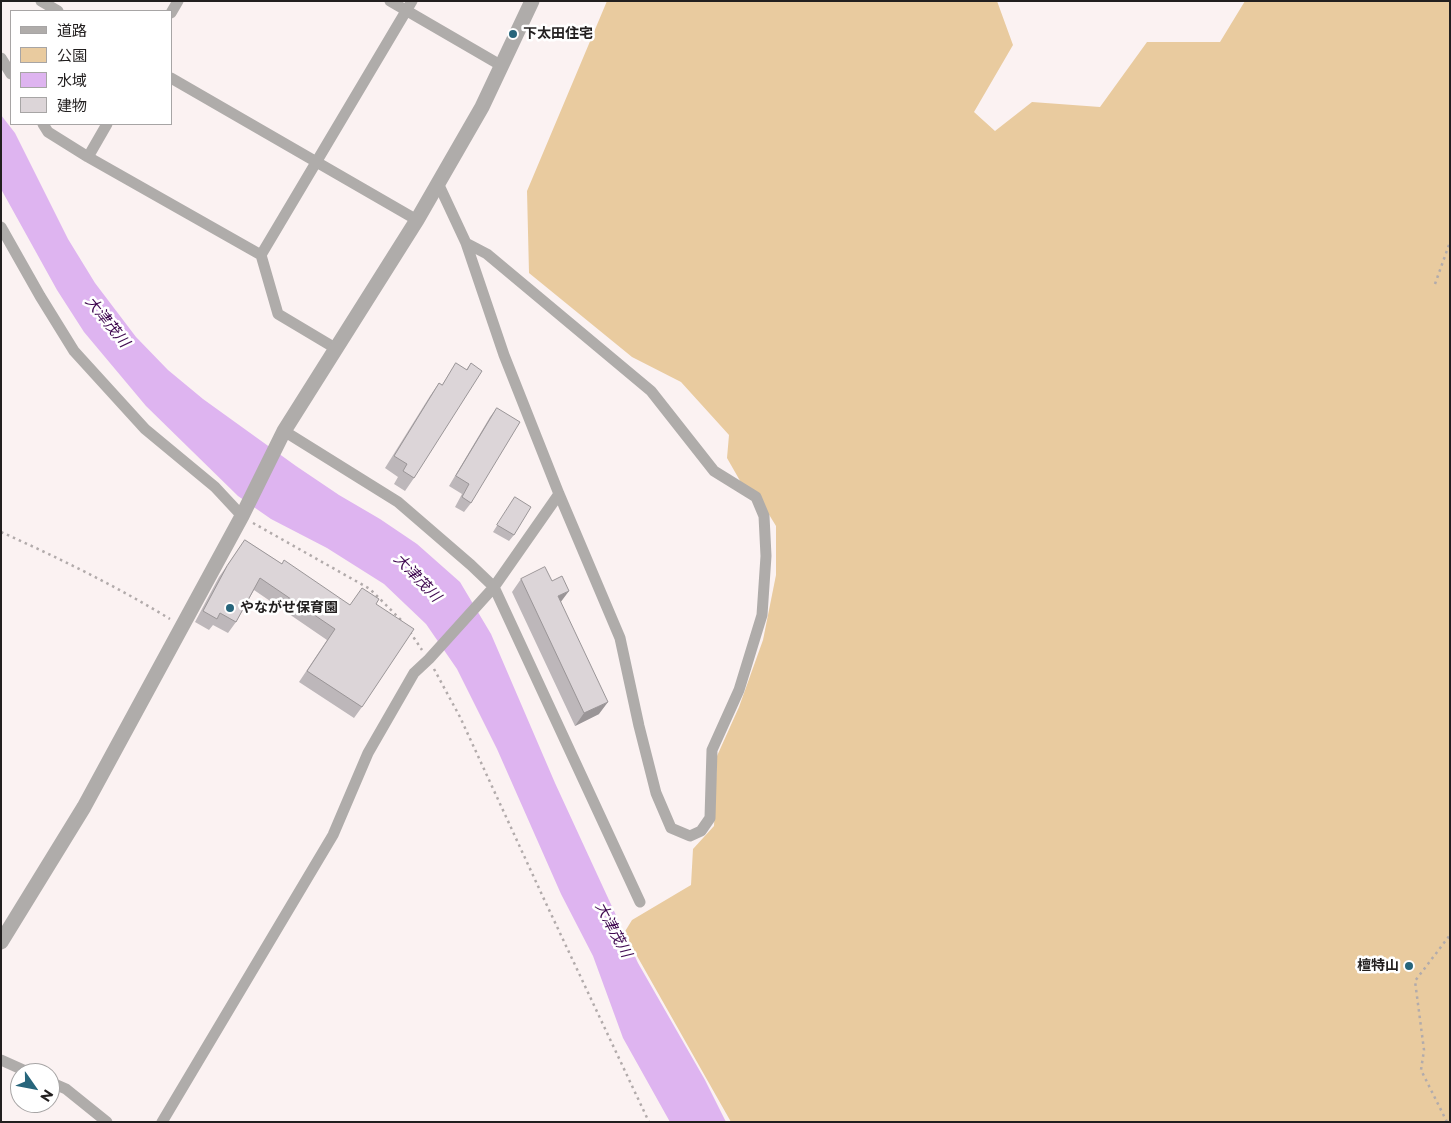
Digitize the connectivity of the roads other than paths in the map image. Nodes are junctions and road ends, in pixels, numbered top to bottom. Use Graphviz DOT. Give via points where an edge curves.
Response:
graph roads {
  1 [pos="41,1"];
  2 [pos="390,1"];
  3 [pos="532,1"];
  4 [pos="409,6"];
  5 [pos="56,10"];
  6 [pos="1,58"];
  7 [pos="502,66"];
  8 [pos="10,72"];
  9 [pos="172,79"];
  10 [pos="44,125"];
  11 [pos="106,125"];
  12 [pos="88,157"];
  13 [pos="316,162"];
  14 [pos="438,183"];
  15 [pos="417,220"];
  16 [pos="1,227"];
  17 [pos="466,243"];
  18 [pos="261,255"];
  19 [pos="335,348"];
  20 [pos="284,432"];
  21 [pos="559,494"];
  22 [pos="242,516"];
  23 [pos="494,587"];
  24 [pos="640,902"];
  25 [pos="3,935"];
  26 [pos="60,1086"];
  27 [pos="107,1122"];
  28 [pos="162,1122"];
  1 -- 5 [label="street"];
  2 -- 4 [label="street"];
  3 -- 7 [label="street"];
  4 -- 7 [label="street"];
  4 -- 13 [label="street"];
  6 -- 8 [label="street"];
  7 -- 14 [label="street"];
  9 -- 13 [label="street"];
  10 -- 12 [label="street" via="48,132"];
  11 -- 12 [label="street"];
  12 -- 18 [label="street"];
  13 -- 15 [label="street"];
  13 -- 18 [label="street"];
  14 -- 15 [label="street"];
  14 -- 17 [label="street"];
  15 -- 19 [label="street"];
  16 -- 22 [label="street" via="74,351 145,429 215,487"];
  17 -- 21 [label="street" via="504,355"];
  17 -- 21 [label="street" via="487,254 651,391 714,471 756,497 764,516 766,556 762,616 739,690 712,750 710,818 702,831 690,836 671,828 656,793 620,638"];
  18 -- 19 [label="street" via="278,314"];
  19 -- 20 [label="street"];
  20 -- 22 [label="street"];
  20 -- 23 [label="street" via="398,502"];
  21 -- 23 [label="street"];
  22 -- 25 [label="street" via="84,807"];
  23 -- 24 [label="street"];
  23 -- 28 [label="street" via="414,673 368,753 333,835"];
  26 -- 27 [label="street"];
}
